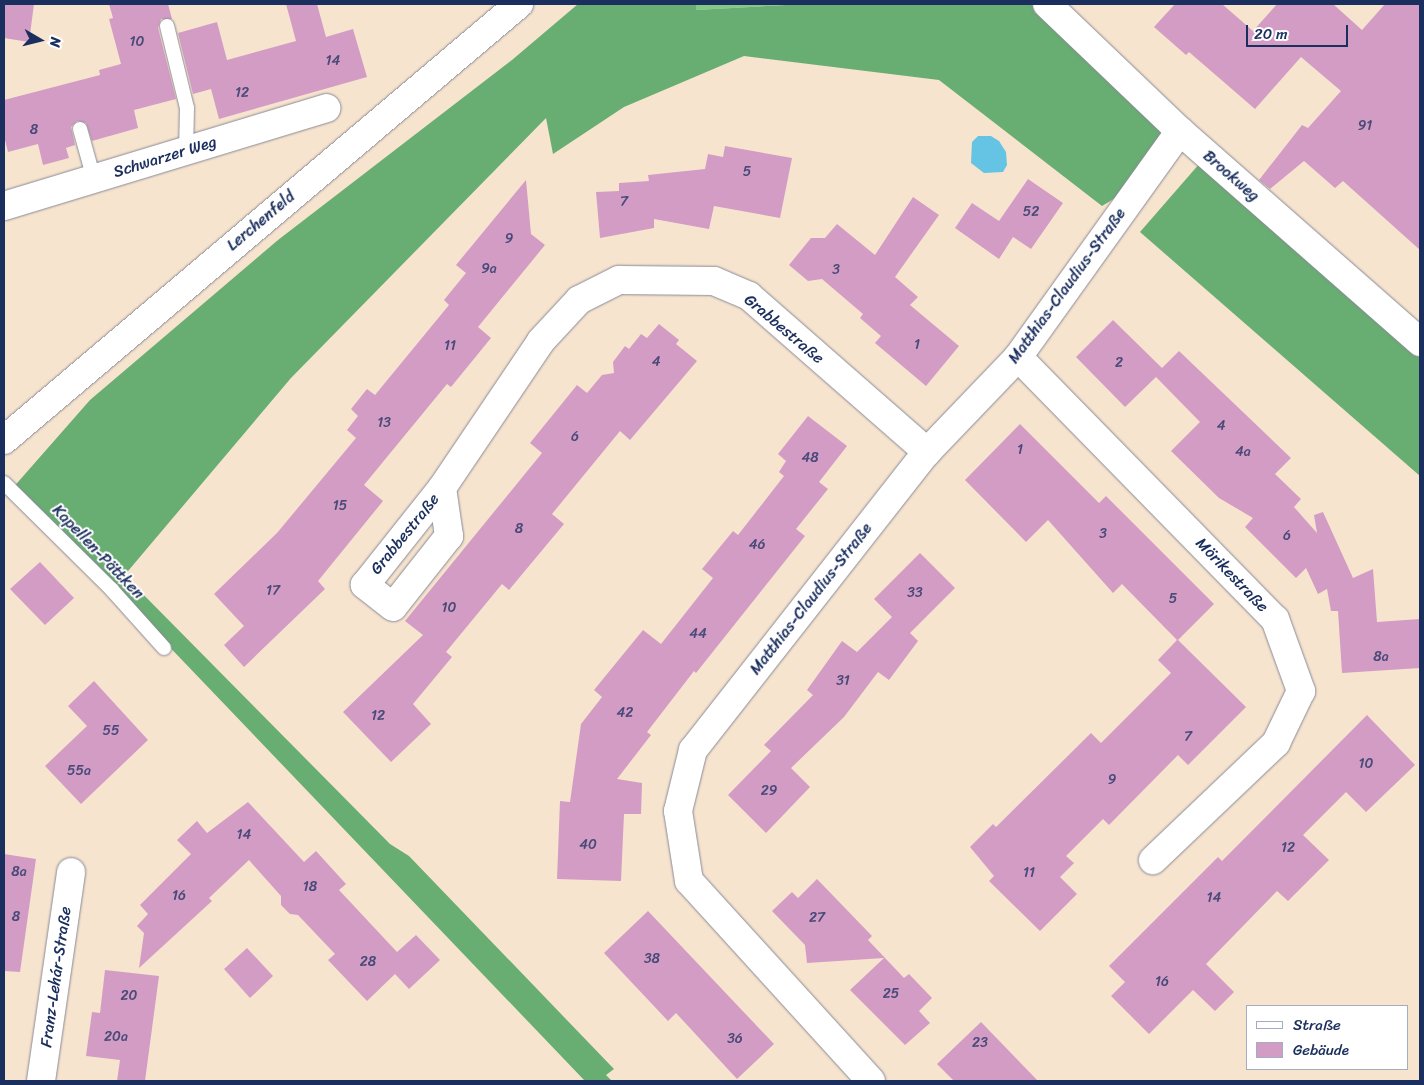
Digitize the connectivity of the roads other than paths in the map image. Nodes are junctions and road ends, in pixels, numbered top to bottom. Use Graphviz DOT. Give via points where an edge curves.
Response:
graph roads {
  1 [pos="519,4"];
  2 [pos="1048,4"];
  3 [pos="167,26"];
  4 [pos="326,108"];
  5 [pos="80,129"];
  6 [pos="1180,131"];
  7 [pos="186,151"];
  8 [pos="94,179"];
  9 [pos="4,206"];
  10 [pos="1420,342"];
  11 [pos="1018,358"];
  12 [pos="4,440"];
  13 [pos="927,452"];
  14 [pos="4,483"];
  15 [pos="442,488"];
  16 [pos="164,648"];
  17 [pos="1153,860"];
  18 [pos="71,872"];
  19 [pos="41,1081"];
  20 [pos="872,1081"];
  1 -- 12 [label="street, Lerchenfeld"];
  2 -- 6 [label="street, Brookweg"];
  3 -- 7 [label="lane" via="187,108"];
  4 -- 7 [label="street, Schwarzer Weg"];
  5 -- 8 [label="lane"];
  6 -- 10 [label="street, Brookweg"];
  6 -- 11 [label="street, Matthias-Claudius-Straße"];
  7 -- 8 [label="street, Schwarzer Weg"];
  8 -- 9 [label="street, Schwarzer Weg"];
  11 -- 13 [label="street, Matthias-Claudius-Straße"];
  11 -- 17 [label="street, Mörikestraße" via="1275,619 1301,691 1276,744"];
  13 -- 15 [label="street, Grabbestraße" via="749,296 714,281 619,280 579,300 541,341"];
  13 -- 20 [label="street, Matthias-Claudius-Straße" via="702,736 694,750 678,811 689,881"];
  14 -- 16 [label="lane, Kapellen-Pättken" via="112,590"];
  18 -- 19 [label="street, Franz-Lehár-Straße"];
}
